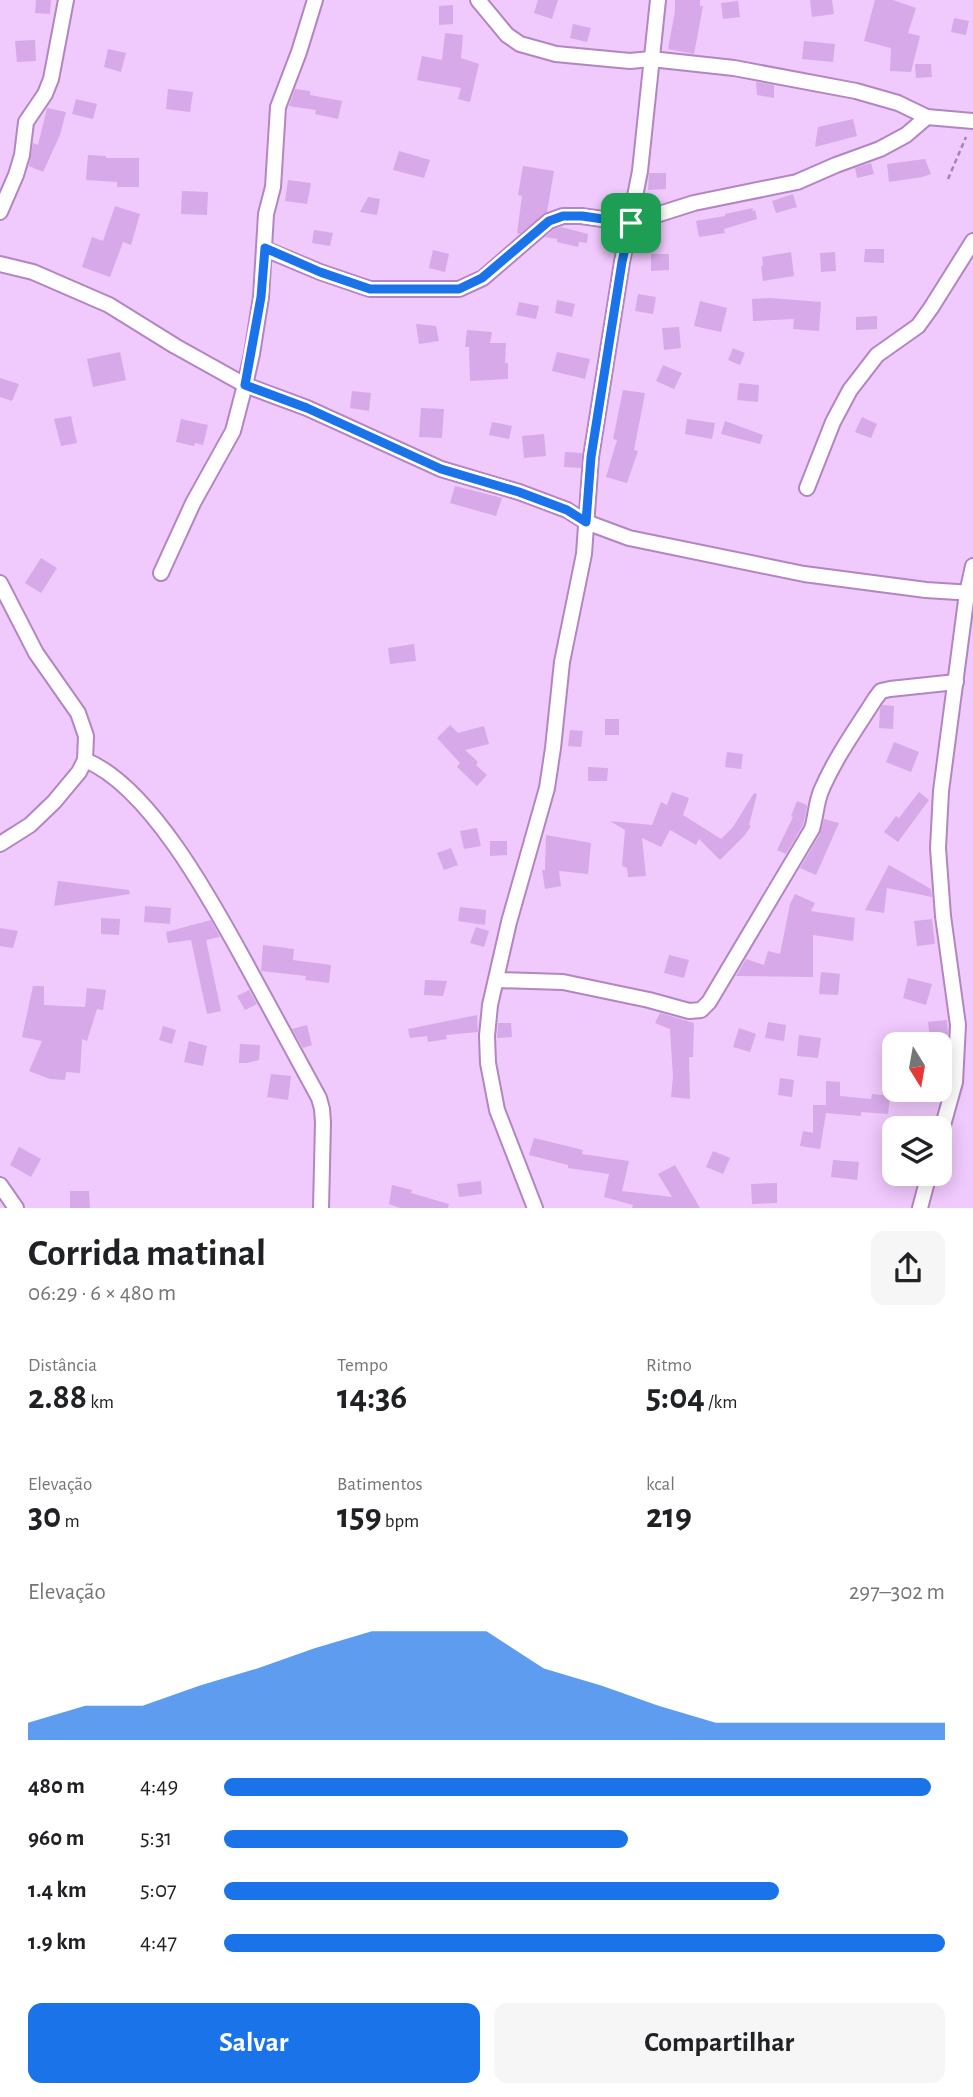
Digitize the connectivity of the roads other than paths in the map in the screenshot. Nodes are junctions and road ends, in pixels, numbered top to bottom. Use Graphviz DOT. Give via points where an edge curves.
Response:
graph roads {
  1 [pos="66,0"];
  2 [pos="315,0"];
  3 [pos="478,0"];
  4 [pos="658,0"];
  5 [pos="651,59"];
  6 [pos="927,117"];
  7 [pos="973,121"];
  8 [pos="0,212"];
  9 [pos="631,223"];
  10 [pos="973,241"];
  11 [pos="265,248"];
  12 [pos="0,264"];
  13 [pos="245,385"];
  14 [pos="807,488"];
  15 [pos="586,522"];
  16 [pos="973,566"];
  17 [pos="161,573"];
  18 [pos="0,583"];
  19 [pos="970,593"];
  20 [pos="956,682"];
  21 [pos="85,760"];
  22 [pos="0,844"];
  23 [pos="497,981"];
  24 [pos="945,1116"];
  25 [pos="0,1185"];
  26 [pos="926,1186"];
  27 [pos="16,1208"];
  28 [pos="321,1208"];
  29 [pos="535,1208"];
  30 [pos="920,1208"];
  1 -- 8 [label="street" via="51,79 26,122 22,155"];
  2 -- 11 [label="street" via="278,107"];
  3 -- 5 [label="street" via="520,44 593,59"];
  4 -- 5 [label="street"];
  5 -- 6 [label="street" via="734,68 856,91"];
  5 -- 9 [label="street"];
  6 -- 7 [label="street"];
  6 -- 9 [label="street" via="880,149 797,182 694,203"];
  9 -- 11 [label="street" via="582,216 549,221 482,278 459,289 370,289"];
  9 -- 15 [label="street" via="591,457"];
  10 -- 14 [label="street" via="918,326 877,355 850,390"];
  11 -- 13 [label="street"];
  12 -- 13 [label="street" via="33,272 109,305"];
  13 -- 15 [label="street" via="441,469 519,492"];
  13 -- 17 [label="street" via="233,431"];
  15 -- 19 [label="street" via="629,538 804,574"];
  15 -- 23 [label="street" via="547,788"];
  16 -- 19 [label="street"];
  18 -- 21 [label="street" via="36,653 78,713 86,736"];
  19 -- 20 [label="street"];
  20 -- 23 [label="street" via="881,691 834,764 812,829 701,1010 563,982"];
  20 -- 24 [label="street" via="937,848 958,1025 954,1082"];
  21 -- 22 [label="street" via="54,802"];
  21 -- 28 [label="street" via="114,776 180,853 319,1098 323,1122"];
  23 -- 29 [label="street" via="486,1036 491,1083 496,1110"];
  25 -- 27 [label="street"];
  26 -- 30 [label="street"];
}
